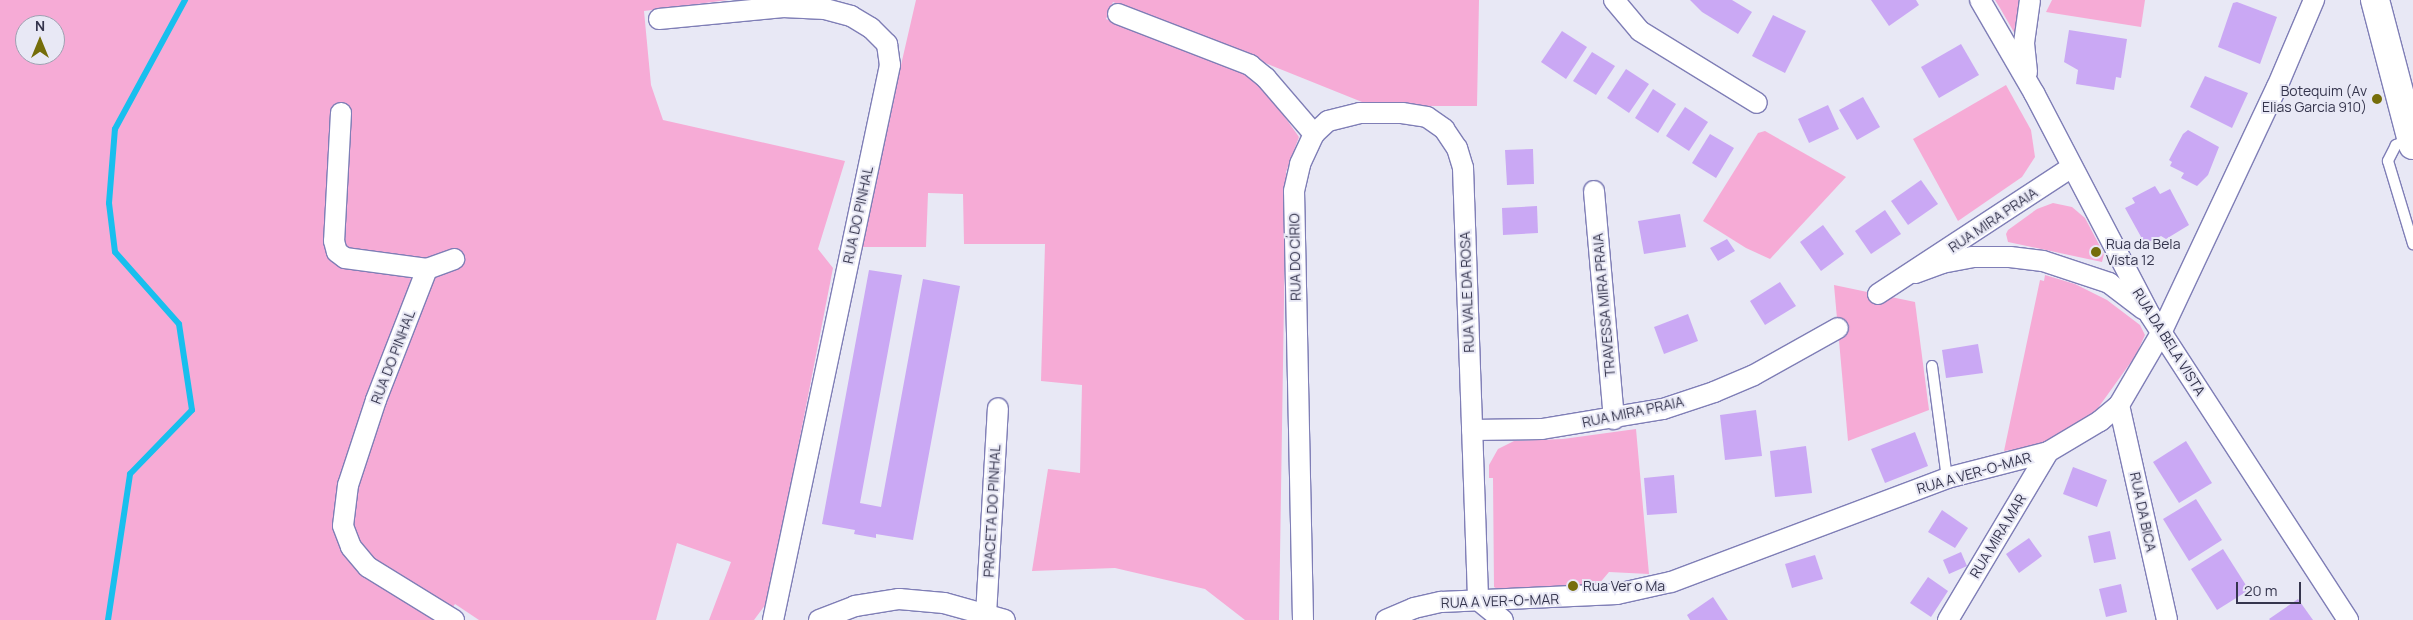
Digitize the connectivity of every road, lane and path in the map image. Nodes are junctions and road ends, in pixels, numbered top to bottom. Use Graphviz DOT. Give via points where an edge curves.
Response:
graph roads {
  1 [pos="1614,0"];
  2 [pos="1980,0"];
  3 [pos="2030,0"];
  4 [pos="2314,0"];
  5 [pos="2375,0"];
  6 [pos="1118,14"];
  7 [pos="659,19"];
  8 [pos="2034,93"];
  9 [pos="1757,102"];
  10 [pos="341,113"];
  11 [pos="1314,134"];
  12 [pos="2412,141"];
  13 [pos="2072,167"];
  14 [pos="1594,191"];
  15 [pos="2413,244"];
  16 [pos="454,259"];
  17 [pos="427,269"];
  18 [pos="1915,273"];
  19 [pos="1878,294"];
  20 [pos="2150,315"];
  21 [pos="1838,328"];
  22 [pos="2161,333"];
  23 [pos="1932,366"];
  24 [pos="2119,405"];
  25 [pos="998,408"];
  26 [pos="1614,419"];
  27 [pos="1472,430"];
  28 [pos="2048,452"];
  29 [pos="1948,478"];
  30 [pos="1478,600"];
  31 [pos="986,615"];
  32 [pos="454,620"];
  33 [pos="773,620"];
  34 [pos="819,620"];
  35 [pos="1006,620"];
  36 [pos="1303,620"];
  37 [pos="1386,620"];
  38 [pos="1503,620"];
  39 [pos="1948,620"];
  40 [pos="2166,620"];
  41 [pos="2348,620"];
  1 -- 9 [label="street" via="1640,31"];
  2 -- 8 [label="street, RUA DA BELA VISTA"];
  3 -- 8 [label="street" via="2024,43"];
  4 -- 22 [label="street, RUA A VER-O-MAR" via="2277,87"];
  5 -- 12 [label="main road"];
  6 -- 11 [label="street" via="1250,65 1266,78"];
  7 -- 33 [label="street, RUA DO PINHAL" via="783,7 825,9 851,16 871,28 887,44 890,65"];
  8 -- 13 [label="street, RUA DA BELA VISTA"];
  10 -- 17 [label="street" via="334,241 337,252 344,258"];
  11 -- 27 [label="street, RUA VALE DA ROSA" via="1328,121 1360,113 1402,113 1427,117 1444,129 1457,148 1463,168"];
  11 -- 36 [label="street, RUA DO CÍRIO" via="1300,164 1294,191"];
  12 -- 15 [label="lane" via="2396,145 2388,161"];
  13 -- 18 [label="street, RUA MIRA PRAIA"];
  13 -- 20 [label="street, RUA DA BELA VISTA"];
  14 -- 26 [label="street, TRAVESSA MIRA PRAIA"];
  16 -- 17 [label="street"];
  17 -- 32 [label="street, RUA DO PINHAL" via="357,457 343,505 343,526 351,547 368,567"];
  18 -- 19 [label="street, RUA MIRA PRAIA"];
  18 -- 20 [label="street, RUA MIRA PRAIA" via="1942,263 1972,258 2010,257 2043,261 2109,283"];
  20 -- 22 [label="street, RUA DA BELA VISTA"];
  21 -- 26 [label="street, RUA MIRA PRAIA" via="1784,360 1714,392 1663,409"];
  22 -- 24 [label="street, RUA A VER-O-MAR"];
  22 -- 41 [label="street, RUA DA BELA VISTA"];
  23 -- 29 [label="lane"];
  24 -- 28 [label="street, RUA A VER-O-MAR" via="2100,421"];
  24 -- 40 [label="street, RUA DA BICA"];
  25 -- 31 [label="street, PRACETA DO PINHAL"];
  26 -- 27 [label="street, RUA MIRA PRAIA" via="1542,429"];
  27 -- 30 [label="street, RUA VALE DA ROSA"];
  28 -- 29 [label="street, RUA A VER-O-MAR"];
  28 -- 39 [label="street, RUA MIRA MAR"];
  29 -- 30 [label="street, RUA A VER-O-MAR" via="1671,582 1617,594"];
  30 -- 37 [label="street, RUA A VER-O-MAR" via="1414,608"];
  30 -- 38 [label="street"];
  31 -- 34 [label="street" via="944,603 899,599 854,606"];
  31 -- 35 [label="street"];
}
